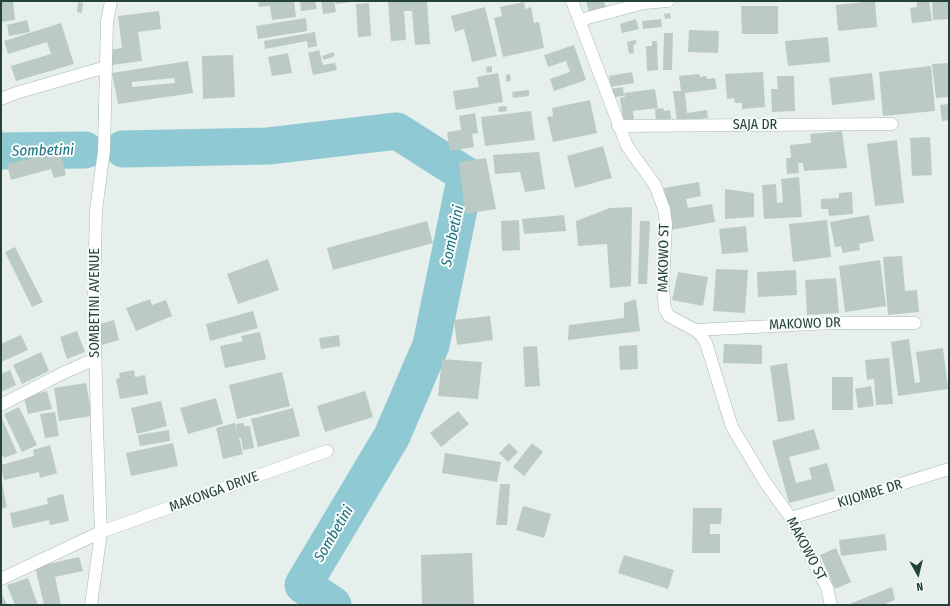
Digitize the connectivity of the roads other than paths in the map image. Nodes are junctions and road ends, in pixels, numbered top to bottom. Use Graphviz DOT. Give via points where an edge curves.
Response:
graph roads {
  1 [pos="110,1"];
  2 [pos="572,1"];
  3 [pos="668,1"];
  4 [pos="580,20"];
  5 [pos="106,67"];
  6 [pos="1,99"];
  7 [pos="892,124"];
  8 [pos="618,126"];
  9 [pos="915,323"];
  10 [pos="695,330"];
  11 [pos="95,359"];
  12 [pos="1,405"];
  13 [pos="327,451"];
  14 [pos="949,470"];
  15 [pos="791,518"];
  16 [pos="101,532"];
  17 [pos="1,579"];
  18 [pos="91,605"];
  19 [pos="831,605"];
  1 -- 5 [label="street, SOMBETINI AVENUE"];
  2 -- 4 [label="street, MAKOWO ST"];
  3 -- 4 [label="street" via="644,3"];
  4 -- 8 [label="street, MAKOWO ST"];
  5 -- 6 [label="street"];
  5 -- 11 [label="street, SOMBETINI AVENUE" via="104,151 96,218"];
  7 -- 8 [label="street, SAJA DR"];
  8 -- 10 [label="street, MAKOWO ST" via="627,146 655,185 664,209 665,310 669,316"];
  9 -- 10 [label="street, MAKOWO DR" via="832,323"];
  10 -- 15 [label="street, MAKOWO ST" via="706,343 732,426 765,482"];
  11 -- 12 [label="street"];
  11 -- 16 [label="street, SOMBETINI AVENUE"];
  13 -- 16 [label="street, MAKONGA DRIVE"];
  14 -- 15 [label="street, KIJOMBE DR"];
  15 -- 19 [label="street, MAKOWO ST" via="827,588"];
  16 -- 17 [label="street, MAKONGA DRIVE"];
  16 -- 18 [label="street, SOMBETINI AVENUE"];
}
